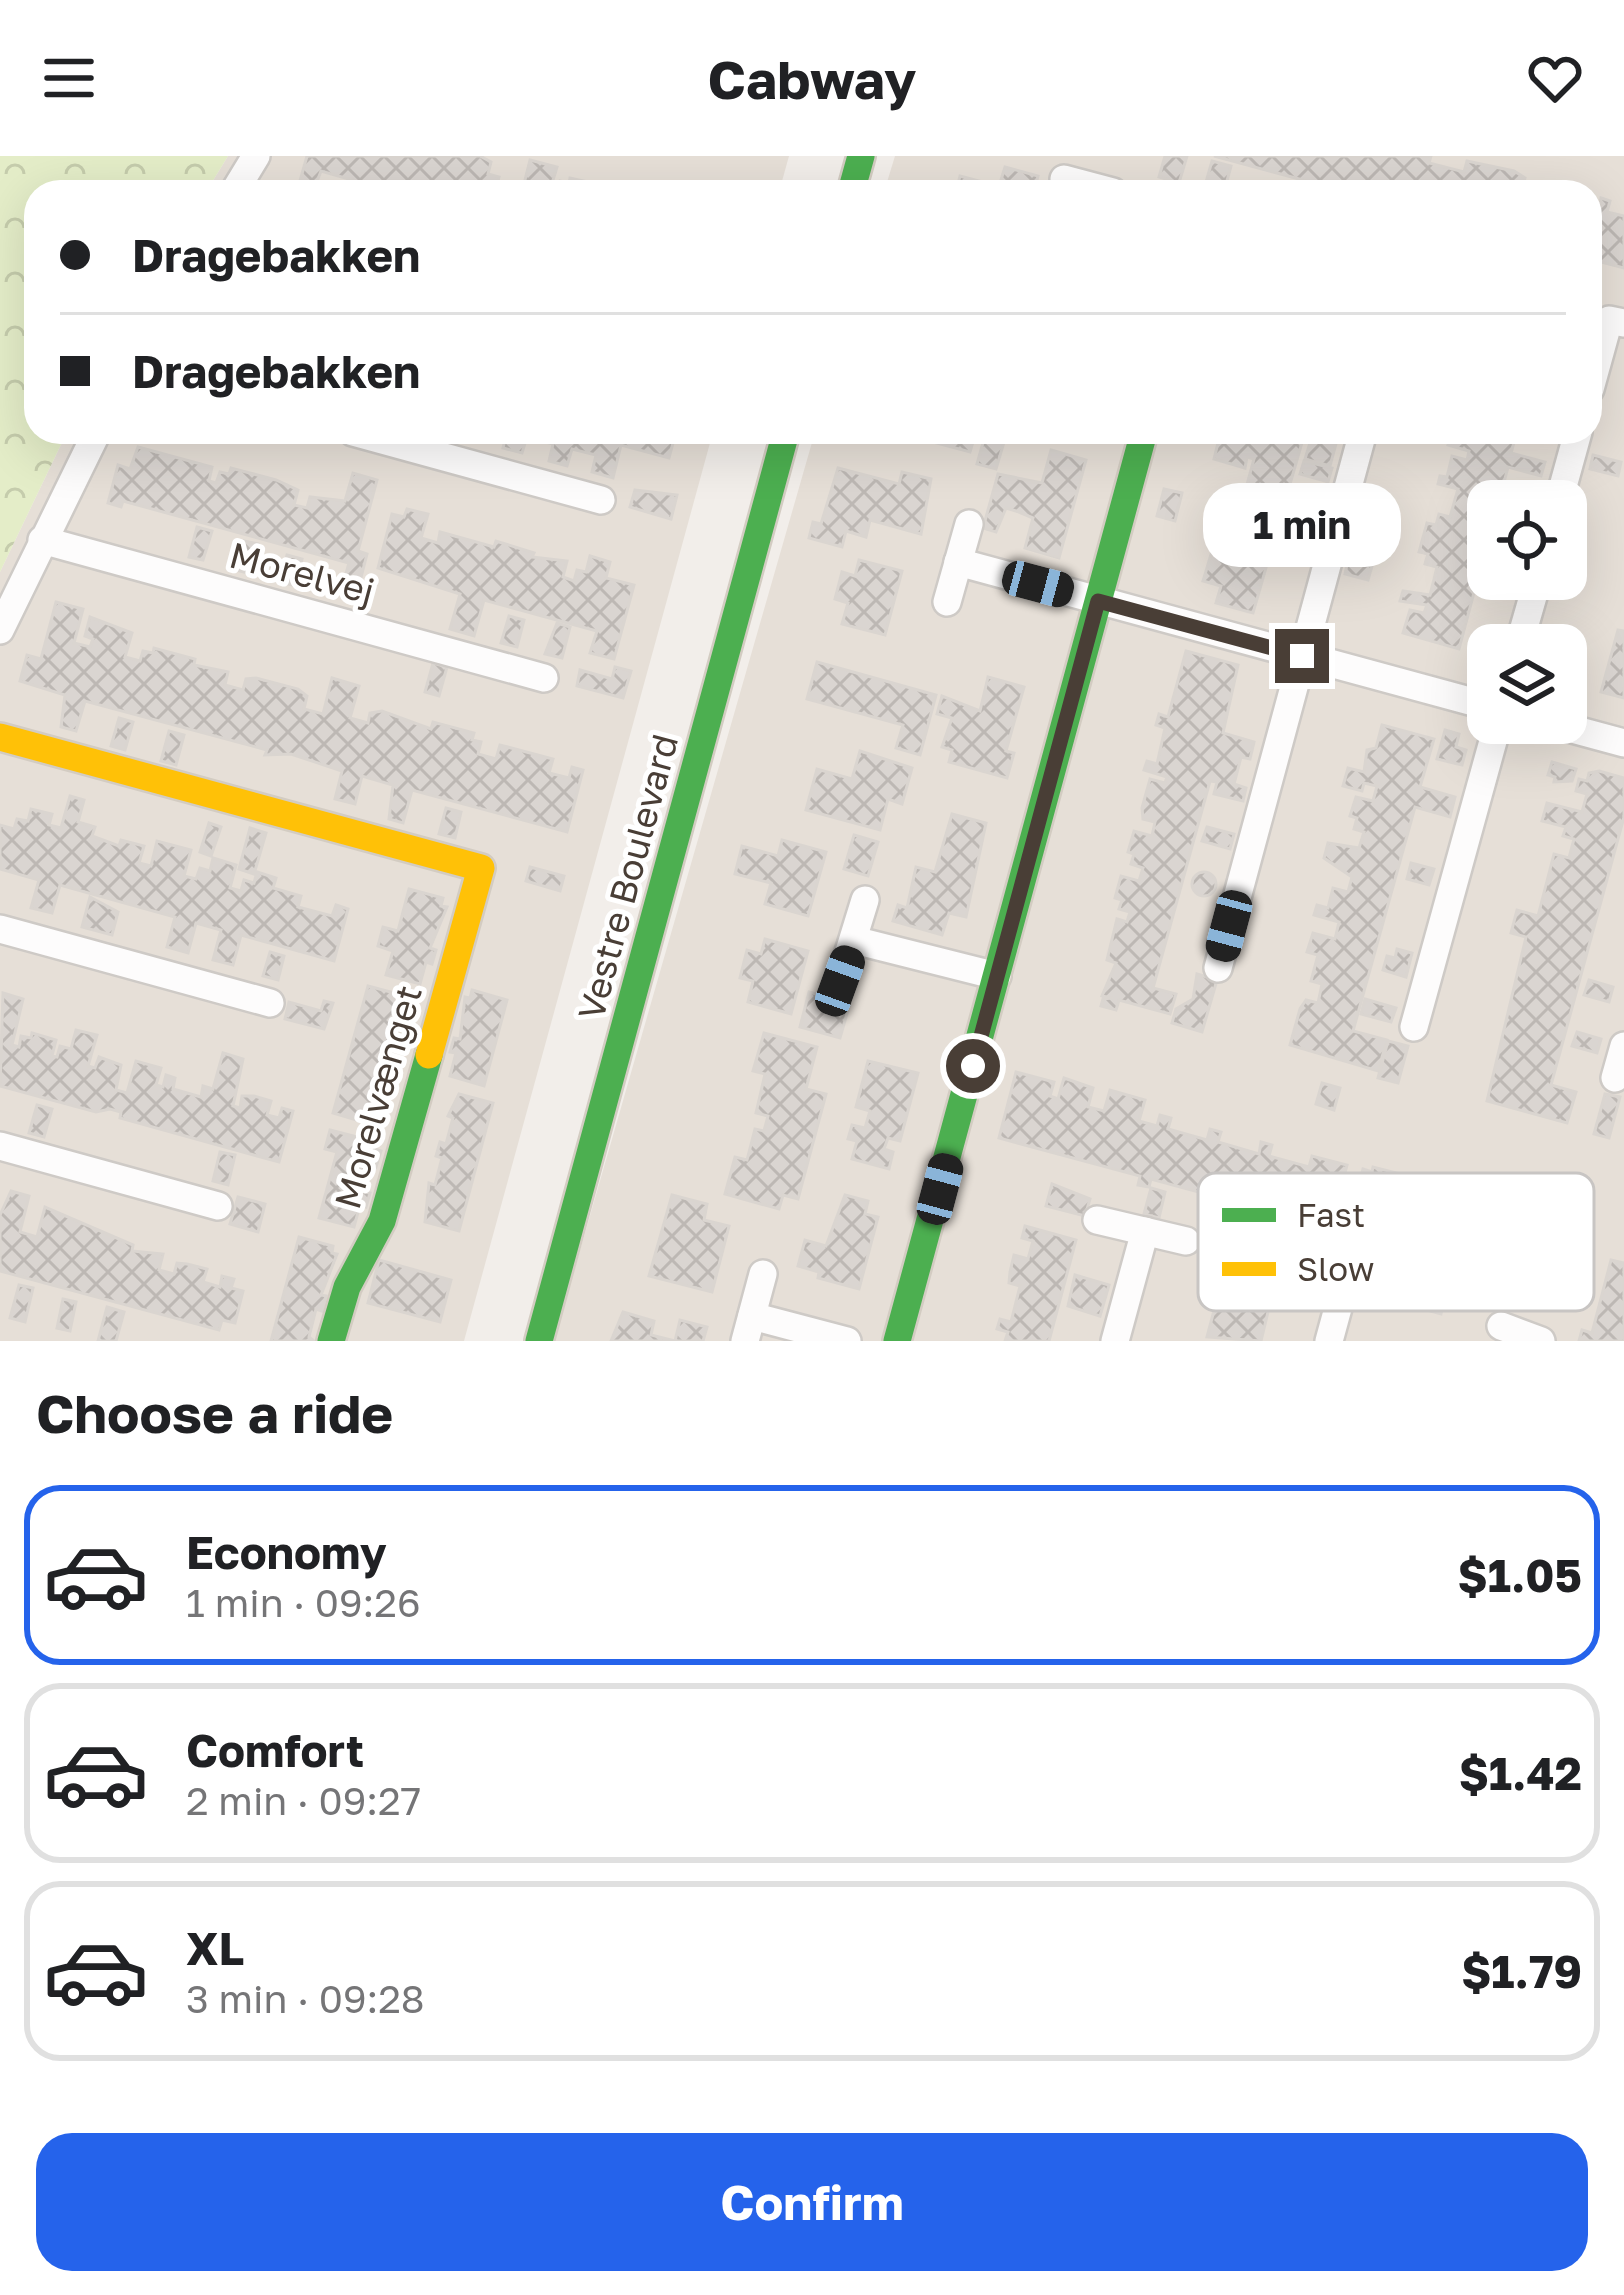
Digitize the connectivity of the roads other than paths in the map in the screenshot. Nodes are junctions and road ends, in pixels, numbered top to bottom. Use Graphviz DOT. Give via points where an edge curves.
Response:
graph roads {
  1 [pos="1624,323"];
  2 [pos="1602,348"];
  3 [pos="91,444"];
  4 [pos="397,444"];
  5 [pos="783,444"];
  6 [pos="1141,444"];
  7 [pos="1360,444"];
  8 [pos="1575,444"];
  9 [pos="1565,480"];
  10 [pos="602,500"];
  11 [pos="969,524"];
  12 [pos="42,540"];
  13 [pos="958,562"];
  14 [pos="1098,601"];
  15 [pos="947,602"];
  16 [pos="0,630"];
  17 [pos="1302,656"];
  18 [pos="544,678"];
  19 [pos="1467,700"];
  20 [pos="1587,733"];
  21 [pos="0,737"];
  22 [pos="1624,743"];
  23 [pos="1492,744"];
  24 [pos="865,900"];
  25 [pos="0,928"];
  26 [pos="854,940"];
  27 [pos="1218,968"];
  28 [pos="997,976"];
  29 [pos="840,981"];
  30 [pos="270,1003"];
  31 [pos="1414,1027"];
  32 [pos="1624,1046"];
  33 [pos="1615,1078"];
  34 [pos="0,1146"];
  35 [pos="218,1206"];
  36 [pos="1097,1220"];
  37 [pos="1145,1231"];
  38 [pos="1186,1240"];
  39 [pos="763,1274"];
  40 [pos="1337,1311"];
  41 [pos="1501,1326"];
  42 [pos="749,1328"];
  43 [pos="331,1341"];
  44 [pos="539,1341"];
  45 [pos="847,1341"];
  46 [pos="897,1341"];
  47 [pos="1115,1341"];
  48 [pos="1329,1341"];
  49 [pos="1541,1341"];
  1 -- 2 [label="street" via="1610,320"];
  3 -- 12 [label="street"];
  4 -- 10 [label="street"];
  5 -- 44 [label="street, Vestre Boulevard"];
  6 -- 14 [label="street"];
  7 -- 17 [label="street"];
  8 -- 9 [label="street"];
  11 -- 13 [label="street"];
  12 -- 16 [label="street"];
  12 -- 18 [label="street, Morelvej"];
  13 -- 14 [label="street"];
  13 -- 15 [label="street"];
  14 -- 17 [label="street"];
  14 -- 28 [label="street"];
  17 -- 19 [label="street"];
  17 -- 27 [label="street"];
  20 -- 22 [label="street"];
  21 -- 43 [label="street, Morelvænget" via="482,868 382,1221 347,1287"];
  23 -- 31 [label="street"];
  24 -- 26 [label="street"];
  25 -- 30 [label="street"];
  26 -- 28 [label="street"];
  26 -- 29 [label="street"];
  28 -- 46 [label="street"];
  32 -- 33 [label="street"];
  34 -- 35 [label="street"];
  36 -- 37 [label="street"];
  37 -- 38 [label="street"];
  37 -- 47 [label="street"];
  39 -- 42 [label="street"];
  40 -- 48 [label="street"];
  41 -- 49 [label="street"];
  42 -- 45 [label="street"];
}
